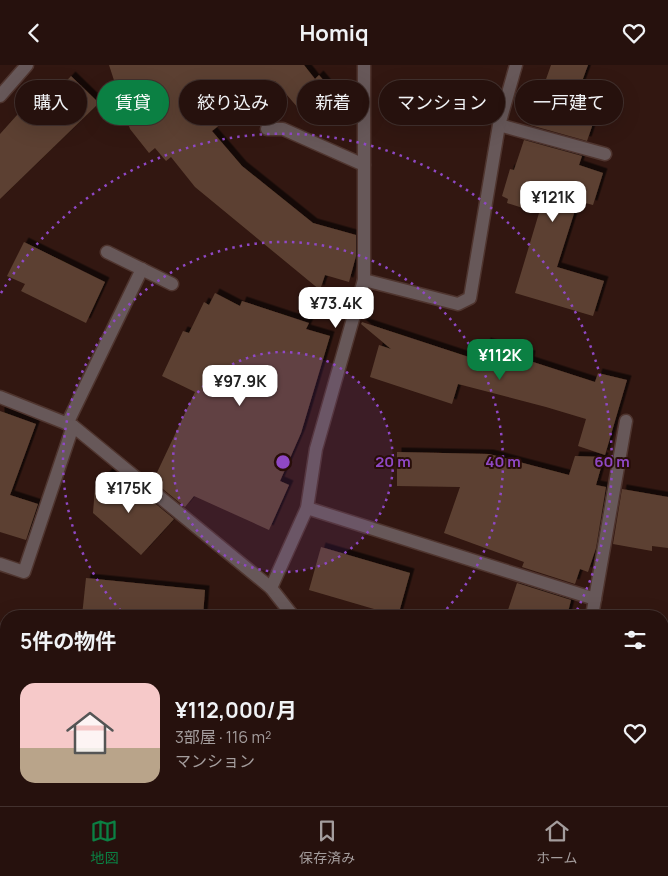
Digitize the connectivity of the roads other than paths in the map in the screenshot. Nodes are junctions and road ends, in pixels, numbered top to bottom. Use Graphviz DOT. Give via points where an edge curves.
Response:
graph roads {
  1 [pos="27,65"];
  2 [pos="364,65"];
  3 [pos="516,65"];
  4 [pos="0,96"];
  5 [pos="505,104"];
  6 [pos="499,125"];
  7 [pos="267,129"];
  8 [pos="605,154"];
  9 [pos="364,165"];
  10 [pos="107,252"];
  11 [pos="142,269"];
  12 [pos="364,280"];
  13 [pos="172,283"];
  14 [pos="0,397"];
  15 [pos="626,421"];
  16 [pos="70,425"];
  17 [pos="307,508"];
  18 [pos="0,564"];
  19 [pos="271,588"];
  20 [pos="595,599"];
  21 [pos="289,610"];
  22 [pos="593,610"];
  1 -- 4 [label="street"];
  2 -- 9 [label="street"];
  3 -- 5 [label="street"];
  6 -- 8 [label="street"];
  6 -- 12 [label="street" via="470,298 458,304"];
  7 -- 9 [label="street" via="283,129"];
  9 -- 12 [label="street"];
  10 -- 11 [label="street"];
  11 -- 13 [label="street"];
  11 -- 16 [label="street"];
  12 -- 17 [label="street" via="316,449"];
  14 -- 16 [label="street"];
  15 -- 20 [label="street"];
  16 -- 18 [label="street" via="24,572"];
  16 -- 19 [label="street"];
  17 -- 19 [label="street"];
  17 -- 20 [label="street"];
  19 -- 21 [label="street"];
  20 -- 22 [label="street"];
}
